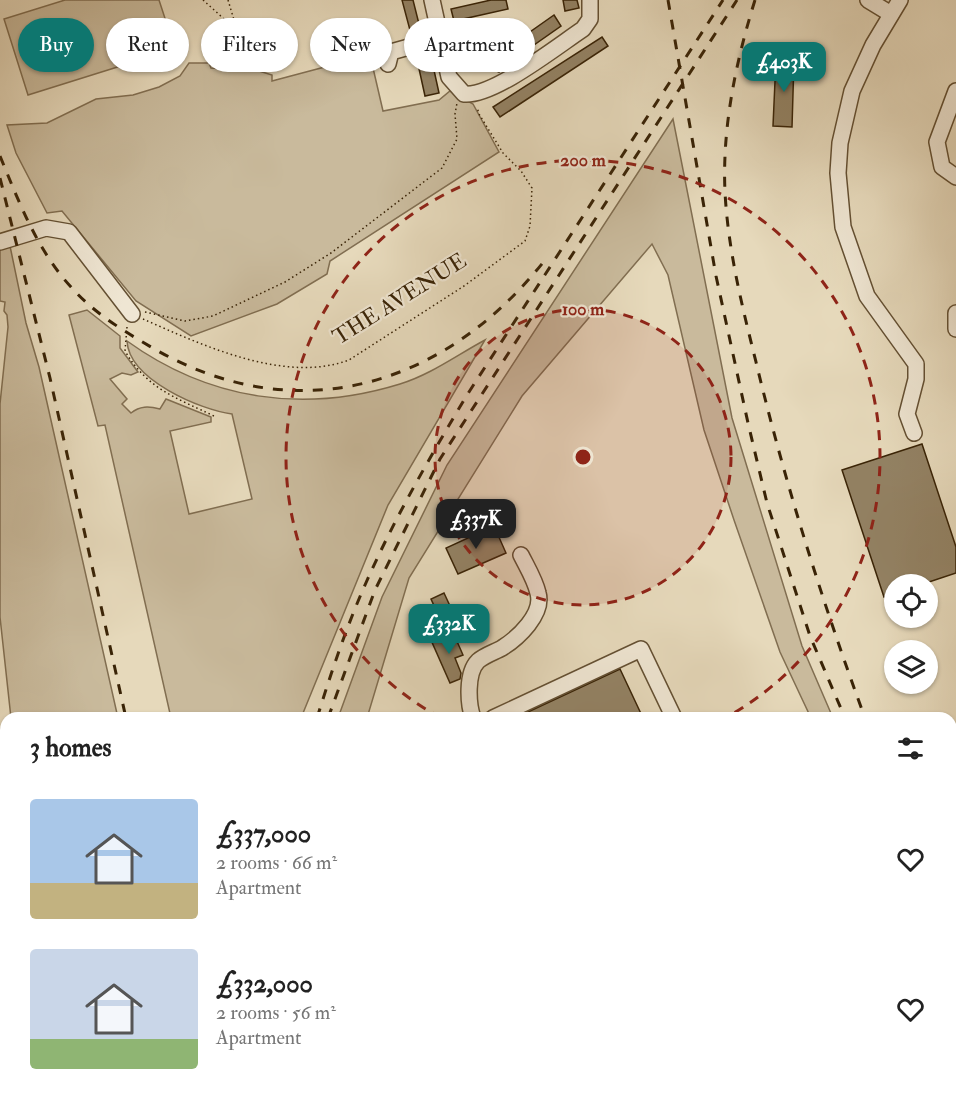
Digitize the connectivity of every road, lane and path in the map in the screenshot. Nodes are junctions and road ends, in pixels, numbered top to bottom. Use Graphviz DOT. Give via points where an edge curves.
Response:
graph roads {
  1 [pos="203,0"];
  2 [pos="228,0"];
  3 [pos="432,0"];
  4 [pos="590,0"];
  5 [pos="868,0"];
  6 [pos="900,0"];
  7 [pos="891,14"];
  8 [pos="223,18"];
  9 [pos="234,18"];
  10 [pos="436,18"];
  11 [pos="448,72"];
  12 [pos="956,92"];
  13 [pos="468,93"];
  14 [pos="956,177"];
  15 [pos="0,242"];
  16 [pos="129,311"];
  17 [pos="956,314"];
  18 [pos="956,329"];
  19 [pos="216,417"];
  20 [pos="914,433"];
  21 [pos="521,555"];
  22 [pos="471,712"];
  23 [pos="506,712"];
  24 [pos="671,712"];
  1 -- 8 [label="path"];
  2 -- 9 [label="path"];
  3 -- 10 [label="street"];
  4 -- 13 [label="street" via="590,19 583,29 496,86"];
  5 -- 7 [label="street"];
  6 -- 7 [label="street"];
  7 -- 20 [label="street" via="852,92 840,144 839,202 850,250 867,296 916,364 907,414"];
  11 -- 13 [label="street"];
  12 -- 14 [label="street" via="937,142 942,166"];
  13 -- 16 [label="path" via="455,114 457,139 442,168 331,253 285,282 213,316 185,321"];
  13 -- 16 [label="path, THE AVENUE" via="503,153 532,188 525,241 464,286 349,360 298,369 260,363 178,334"];
  15 -- 16 [label="street" via="46,228 69,232"];
  16 -- 19 [label="path" via="125,351 131,362 152,385"];
  17 -- 18 [label="street"];
  21 -- 22 [label="street" via="539,594 539,605 515,638 478,661 472,670"];
  23 -- 24 [label="street" via="640,649"];
}
